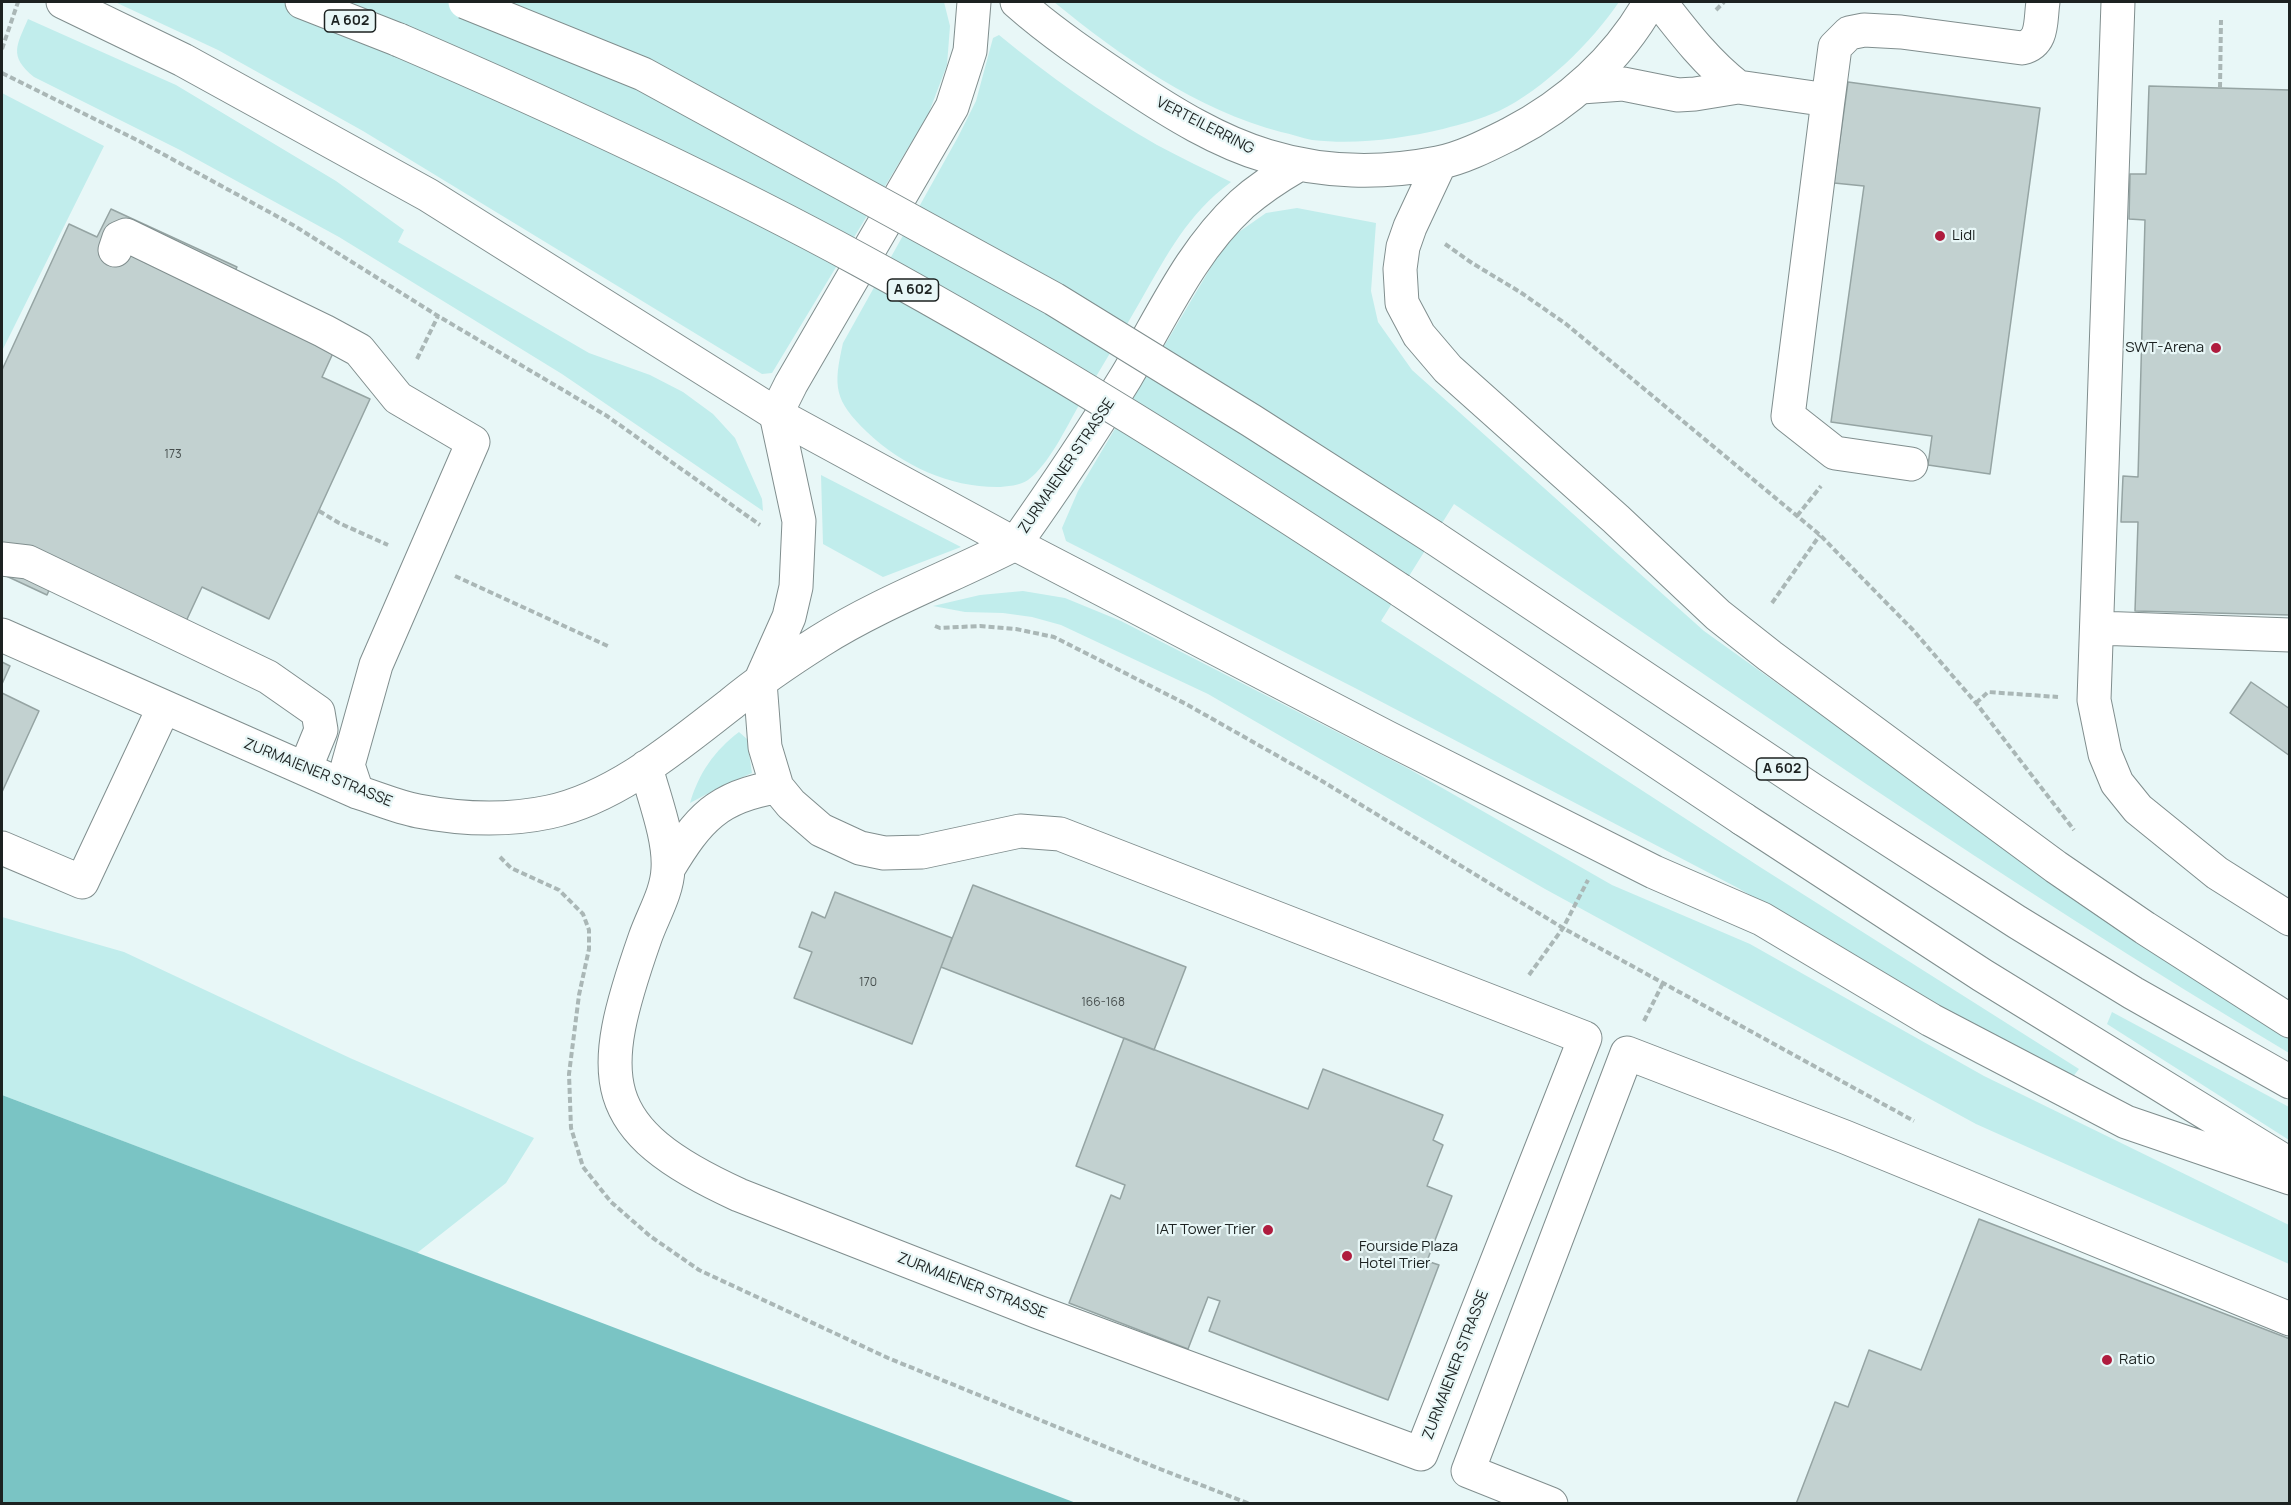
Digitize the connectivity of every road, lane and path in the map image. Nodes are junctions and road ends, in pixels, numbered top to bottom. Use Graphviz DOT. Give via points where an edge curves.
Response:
graph roads {
  1 [pos="18,2"];
  2 [pos="63,2"];
  3 [pos="302,2"];
  4 [pos="465,2"];
  5 [pos="974,2"];
  6 [pos="1017,2"];
  7 [pos="1650,2"];
  8 [pos="1660,2"];
  9 [pos="2043,2"];
  10 [pos="2118,2"];
  11 [pos="2221,20"];
  12 [pos="2,49"];
  13 [pos="2,73"];
  14 [pos="1581,87"];
  15 [pos="1738,87"];
  16 [pos="2220,88"];
  17 [pos="1828,100"];
  18 [pos="1440,163"];
  19 [pos="1298,165"];
  20 [pos="1443,241"];
  21 [pos="115,250"];
  22 [pos="776,414"];
  23 [pos="1911,464"];
  24 [pos="319,511"];
  25 [pos="1820,535"];
  26 [pos="1015,544"];
  27 [pos="799,555"];
  28 [pos="2,559"];
  29 [pos="422,560"];
  30 [pos="1772,603"];
  31 [pos="885,604"];
  32 [pos="2097,628"];
  33 [pos="2,635"];
  34 [pos="2289,635"];
  35 [pos="610,646"];
  36 [pos="760,681"];
  37 [pos="2094,700"];
  38 [pos="1976,703"];
  39 [pos="164,707"];
  40 [pos="646,767"];
  41 [pos="305,769"];
  42 [pos="777,787"];
  43 [pos="357,792"];
  44 [pos="2083,837"];
  45 [pos="2,848"];
  46 [pos="668,869"];
  47 [pos="1589,879"];
  48 [pos="2289,919"];
  49 [pos="1563,928"];
  50 [pos="1528,977"];
  51 [pos="2289,1021"];
  52 [pos="2289,1082"];
  53 [pos="1924,1126"];
  54 [pos="2289,1164"];
  55 [pos="2289,1178"];
  56 [pos="2289,1319"];
  57 [pos="1551,1503"];
  1 -- 12 [label="path"];
  2 -- 22 [label="main road" via="183,60 428,195"];
  3 -- 54 [label="main road, A 602, bridge" via="536,100 686,171 860,260 1027,354 1214,468 1982,975"];
  4 -- 52 [label="main road, A 602, bridge" via="643,74 1054,299 1433,537 2017,922"];
  5 -- 22 [label="main road" via="970,51 952,107"];
  6 -- 19 [label="main road, VERTEILERRING" via="1079,52 1162,106 1228,141"];
  7 -- 14 [label="main road, VERTEILERRING" via="1611,56"];
  8 -- 15 [label="main road" via="1718,72"];
  9 -- 17 [label="main road" via="2038,38 2022,48 1901,32 1849,33 1835,47"];
  10 -- 32 [label="main road"];
  11 -- 16 [label="path"];
  13 -- 27 [label="path" via="139,141 293,225 607,416 731,502"];
  14 -- 15 [label="main road" via="1623,84 1678,95"];
  14 -- 18 [label="main road, VERTEILERRING" via="1536,120"];
  15 -- 17 [label="main road"];
  17 -- 23 [label="main road" via="1788,416 1835,453"];
  18 -- 19 [label="main road, VERTEILERRING" via="1352,171"];
  18 -- 51 [label="main road" via="1410,227 1400,269 1402,303 1419,335 1448,369 1718,615 1770,656 2056,867"];
  19 -- 26 [label="main road, ZURMAIENER STRASSE" via="1244,202 1207,241 1062,478"];
  20 -- 25 [label="path" via="1446,247 1566,324"];
  21 -- 29 [label="main road" via="118,238 126,235 324,331 359,350 398,398 472,442"];
  22 -- 26 [label="main road"];
  22 -- 27 [label="main road, ZURMAIENER STRASSE" via="799,522"];
  24 -- 29 [label="path"];
  25 -- 30 [label="path"];
  25 -- 38 [label="path" via="1898,614"];
  26 -- 31 [label="main road, ZURMAIENER STRASSE"];
  26 -- 55 [label="main road" via="1654,872 1762,919 1931,1020 2126,1122"];
  27 -- 36 [label="main road, ZURMAIENER STRASSE" via="789,617"];
  28 -- 41 [label="main road" via="28,562 275,682 318,712 321,730"];
  29 -- 35 [label="path"];
  29 -- 43 [label="main road" via="376,665 359,724 348,765"];
  31 -- 36 [label="main road, ZURMAIENER STRASSE"];
  31 -- 49 [label="path" via="940,628 980,626 1054,637 1186,704 1322,781"];
  32 -- 34 [label="main road"];
  32 -- 37 [label="main road"];
  33 -- 39 [label="main road, ZURMAIENER STRASSE"];
  36 -- 40 [label="main road, ZURMAIENER STRASSE"];
  36 -- 42 [label="main road, ZURMAIENER STRASSE" via="765,747"];
  37 -- 38 [label="path" via="1988,692"];
  37 -- 48 [label="main road" via="2105,754 2117,783 2138,809 2217,873"];
  38 -- 44 [label="path" via="2074,831"];
  39 -- 41 [label="main road, ZURMAIENER STRASSE"];
  39 -- 45 [label="main road" via="82,882"];
  40 -- 43 [label="main road, ZURMAIENER STRASSE" via="578,804 549,813 512,817 417,810"];
  40 -- 46 [label="main road, ZURMAIENER STRASSE" via="668,849"];
  41 -- 43 [label="main road, ZURMAIENER STRASSE"];
  42 -- 46 [label="main road, ZURMAIENER STRASSE" via="726,801 702,821"];
  42 -- 46 [label="main road, ZURMAIENER STRASSE" via="821,830 860,848 884,853 922,852 1020,831 1060,834 1585,1038 1421,1454 1038,1312 747,1198 707,1180 660,1151 628,1117 615,1076 620,1014"];
  47 -- 49 [label="path"];
  49 -- 50 [label="path"];
  49 -- 53 [label="path"];
  56 -- 57 [label="main road" via="1845,1137 1628,1053 1468,1471"];
}
